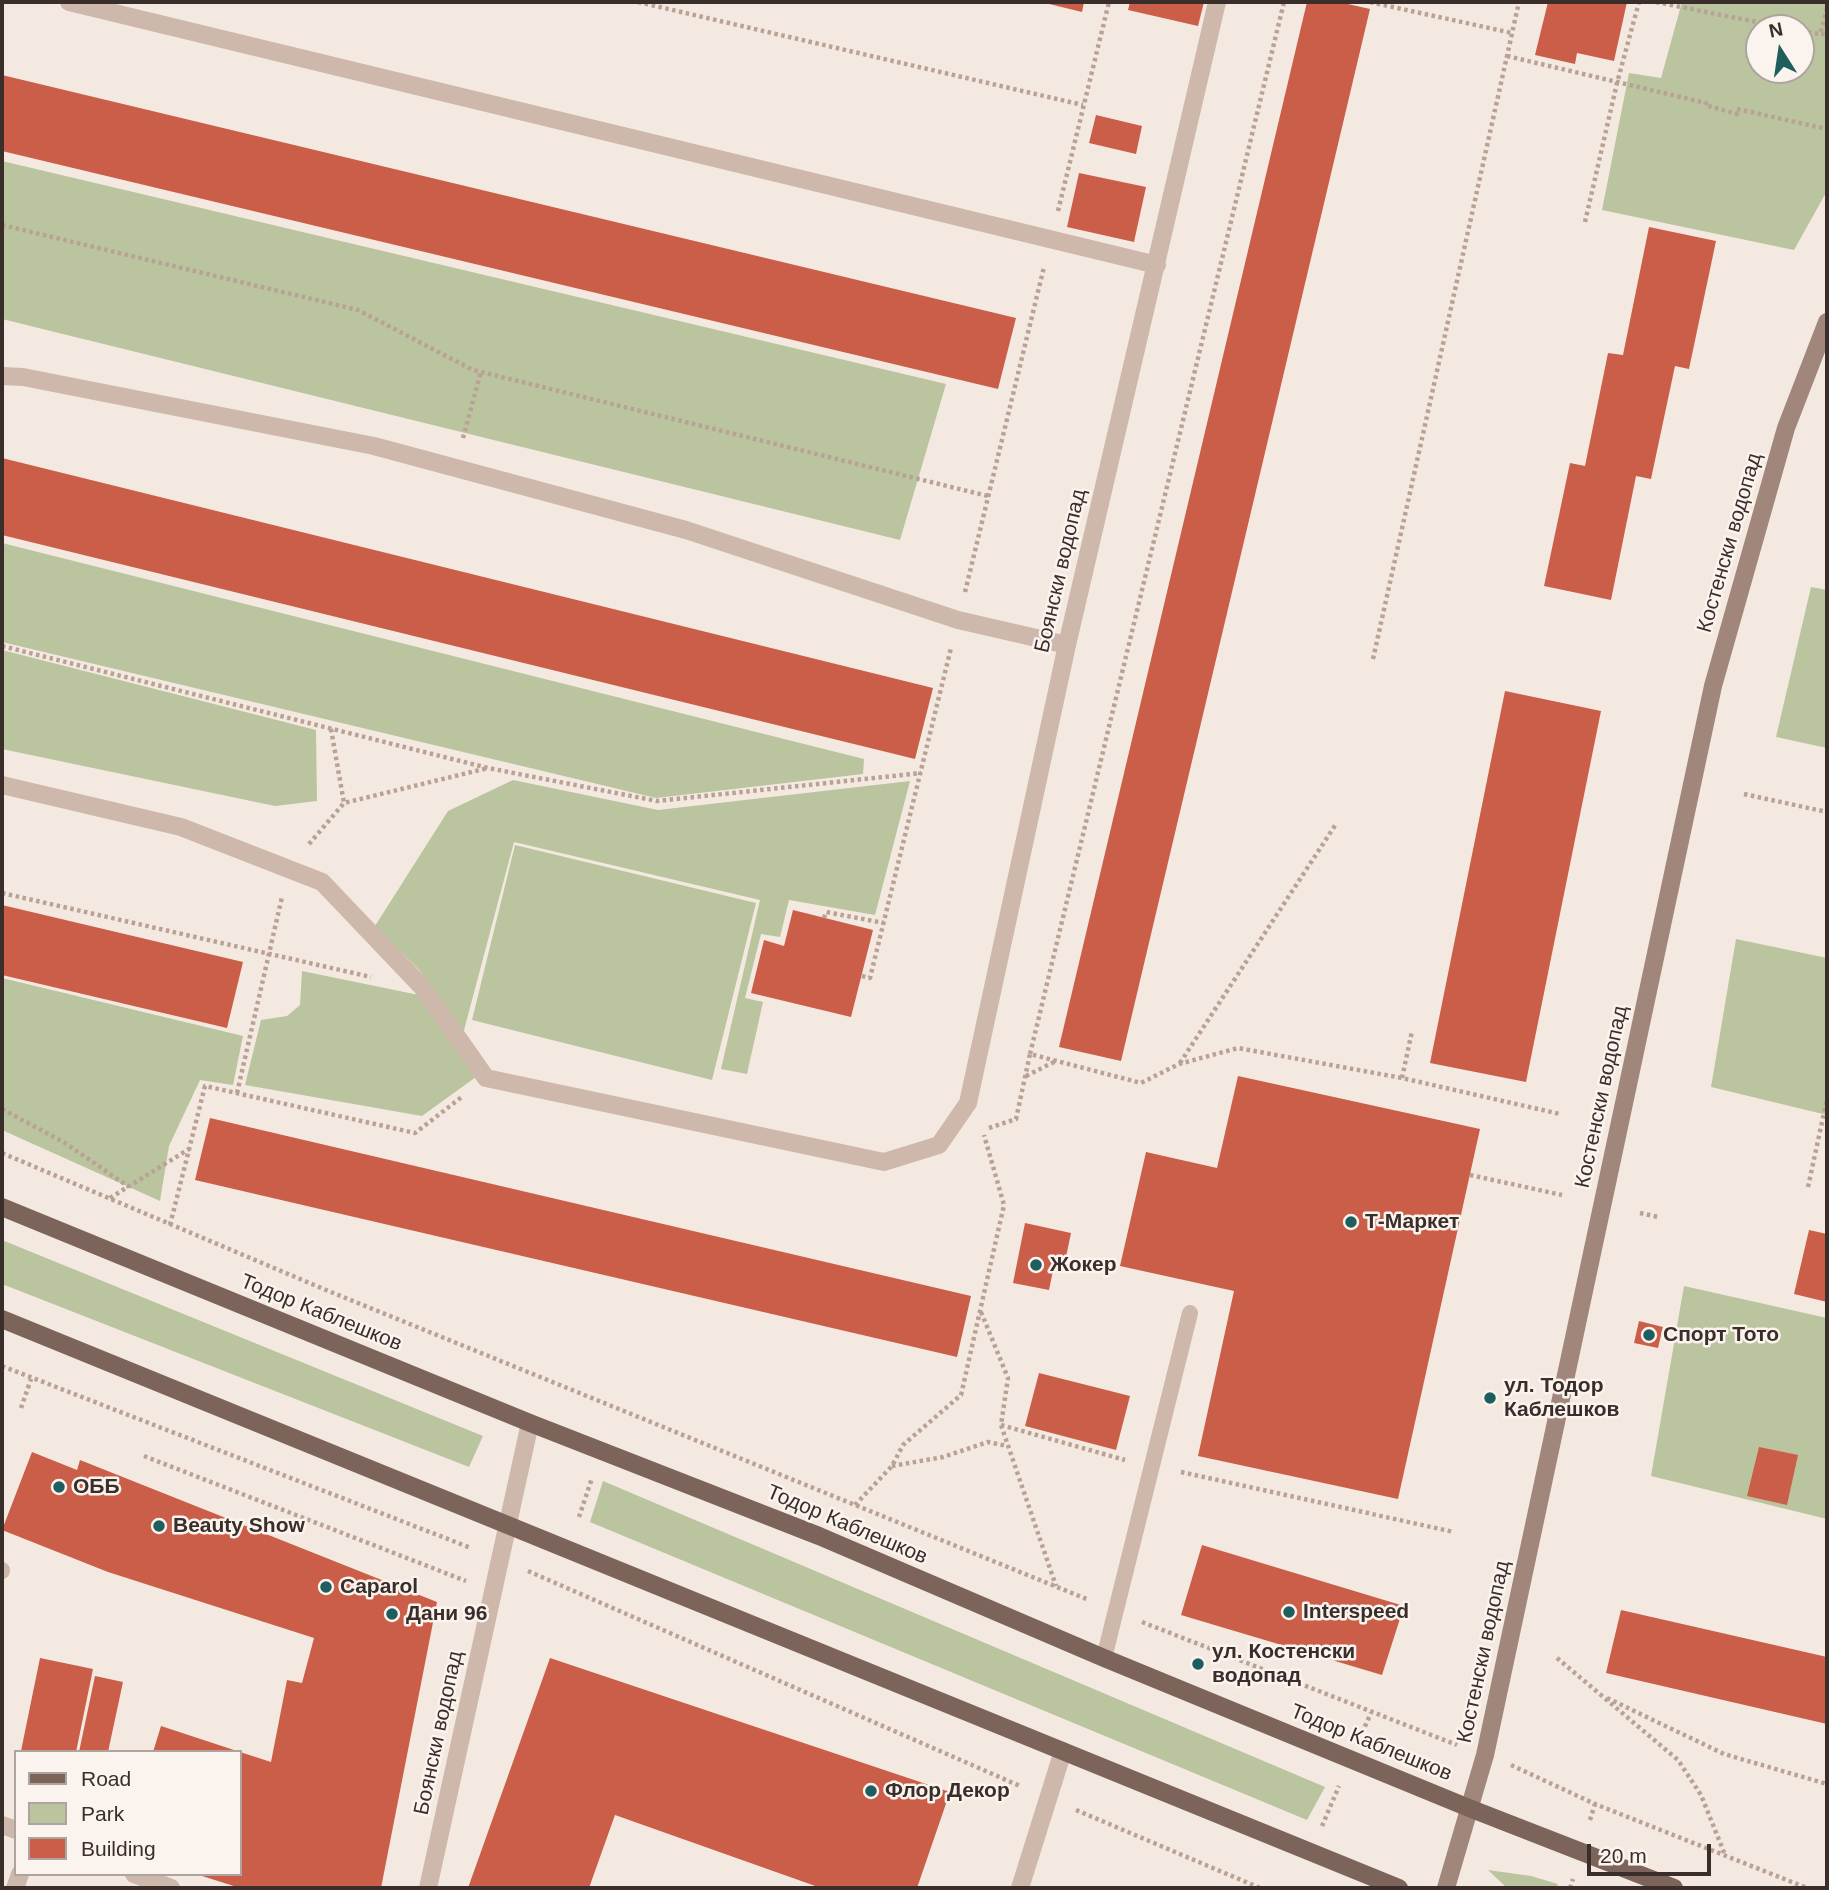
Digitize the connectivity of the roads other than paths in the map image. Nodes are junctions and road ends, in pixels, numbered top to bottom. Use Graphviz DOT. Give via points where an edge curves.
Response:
graph roads {
  1 [pos="69,2"];
  2 [pos="1217,2"];
  3 [pos="1157,265"];
  4 [pos="1827,322"];
  5 [pos="2,376"];
  6 [pos="1067,645"];
  7 [pos="2,785"];
  8 [pos="2,1207"];
  9 [pos="1191,1313"];
  10 [pos="2,1319"];
  11 [pos="530,1423"];
  12 [pos="508,1525"];
  13 [pos="1104,1658"];
  14 [pos="1063,1751"];
  15 [pos="1469,1808"];
  16 [pos="139,1876"];
  17 [pos="171,1888"];
  18 [pos="428,1888"];
  19 [pos="1020,1888"];
  20 [pos="1399,1888"];
  21 [pos="1446,1888"];
  22 [pos="1674,1888"];
  1 -- 3 [label="street"];
  2 -- 3 [label="street, Боянски водопад"];
  3 -- 6 [label="street, Боянски водопад"];
  4 -- 15 [label="street, Костенски водопад" via="1786,428 1713,686 1485,1755"];
  5 -- 6 [label="street" via="374,446 686,530 958,620"];
  6 -- 7 [label="street, Боянски водопад" via="968,1103 939,1145 884,1162 486,1078 414,978 322,881 181,827"];
  8 -- 11 [label="main road, Тодор Каблешков"];
  9 -- 13 [label="lane"];
  10 -- 12 [label="main road"];
  11 -- 12 [label="street, Боянски водопад"];
  11 -- 13 [label="main road, Тодор Каблешков" via="819,1536"];
  12 -- 14 [label="main road"];
  12 -- 18 [label="street, Боянски водопад"];
  13 -- 15 [label="main road, Тодор Каблешков"];
  14 -- 19 [label="street"];
  14 -- 20 [label="main road"];
  15 -- 21 [label="street, Костенски водопад"];
  15 -- 22 [label="main road, Тодор Каблешков"];
  16 -- 17 [label="street"];
}
